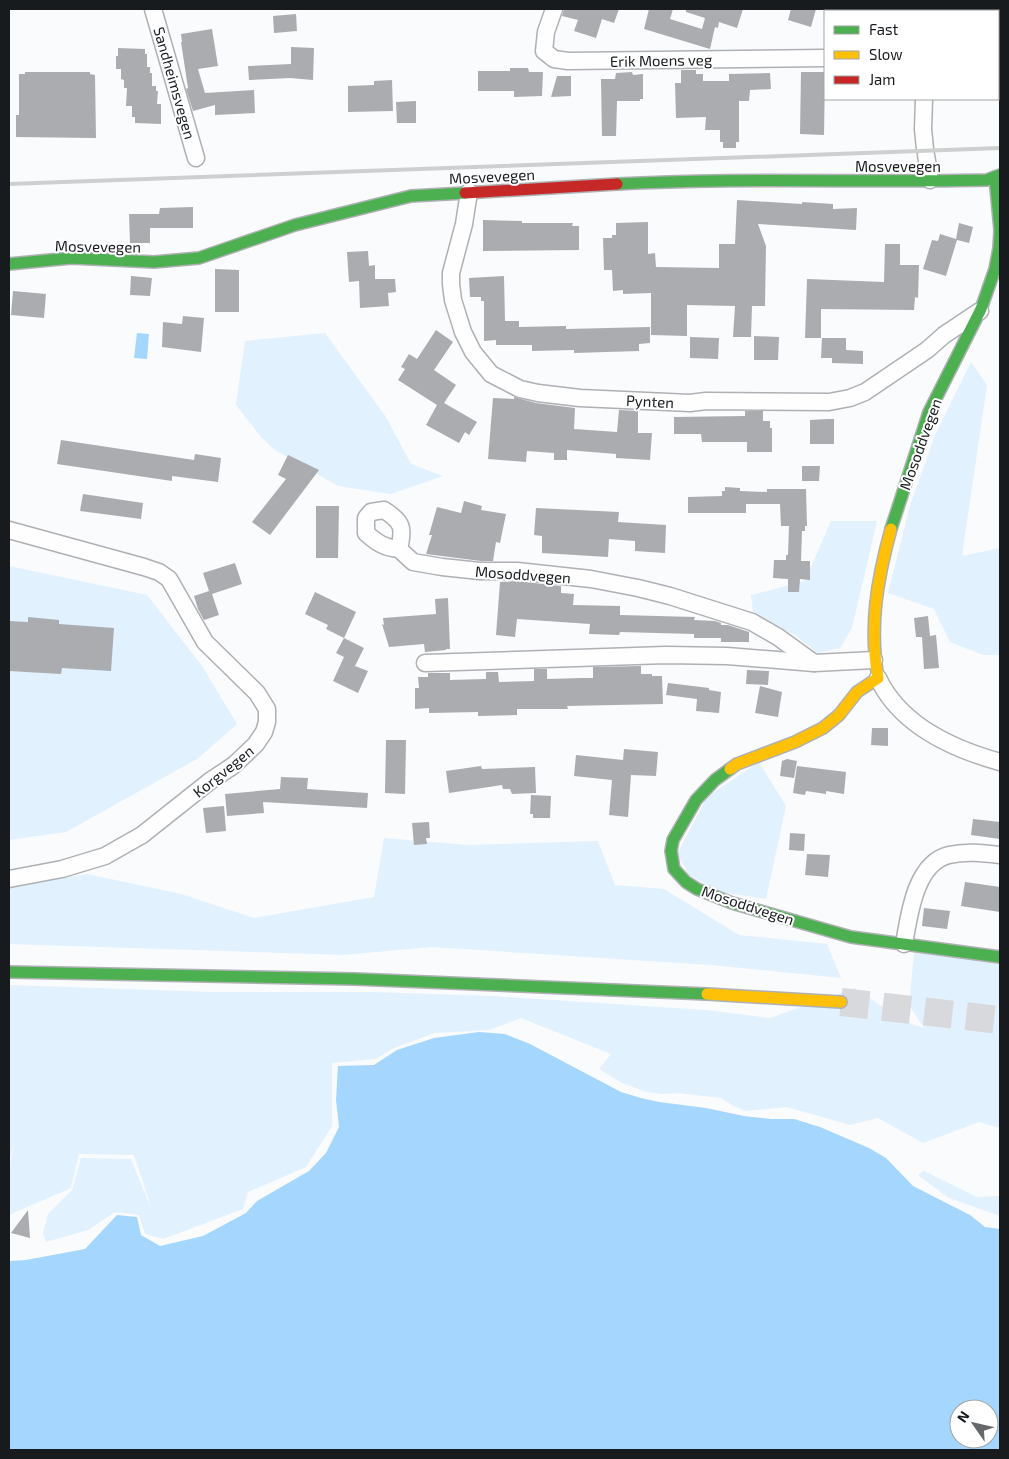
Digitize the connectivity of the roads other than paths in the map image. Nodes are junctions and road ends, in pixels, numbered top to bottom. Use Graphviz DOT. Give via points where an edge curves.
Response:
graph roads {
  1 [pos="154,9"];
  2 [pos="554,9"];
  3 [pos="824,58"];
  4 [pos="924,100"];
  5 [pos="196,158"];
  6 [pos="994,177"];
  7 [pos="930,180"];
  8 [pos="470,192"];
  9 [pos="9,264"];
  10 [pos="980,311"];
  11 [pos="9,530"];
  12 [pos="399,549"];
  13 [pos="874,660"];
  14 [pos="425,663"];
  15 [pos="814,664"];
  16 [pos="878,678"];
  17 [pos="1000,762"];
  18 [pos="1000,855"];
  19 [pos="9,879"];
  20 [pos="904,944"];
  21 [pos="1000,957"];
  22 [pos="9,972"];
  23 [pos="841,1002"];
  1 -- 5 [label="street, Sandheimsvegen"];
  2 -- 3 [label="street, Erik Moens veg" via="544,50 554,59"];
  4 -- 7 [label="street" via="923,130"];
  6 -- 7 [label="main road, Mosvevegen"];
  6 -- 10 [label="main road, Mosoddvegen" via="999,205 999,247 994,274"];
  7 -- 8 [label="main road, Mosvevegen" via="672,181"];
  8 -- 9 [label="main road, Mosvevegen" via="411,196 295,225 199,258 154,262 71,258"];
  8 -- 10 [label="street, Pynten" via="451,273 453,300 463,332 484,366 507,383 529,391 580,398 658,402 829,402 865,392"];
  10 -- 13 [label="main road, Mosoddvegen" via="932,406 906,481 878,589"];
  11 -- 19 [label="street, Korgvegen" via="159,572 169,579 205,642 257,693 267,709 264,732 256,744 234,765 142,835 105,856 62,870"];
  12 -- 15 [label="street, Mosoddvegen" via="413,562 480,571 591,579 670,596 752,622"];
  13 -- 15 [label="street"];
  13 -- 16 [label="main road, Mosoddvegen"];
  14 -- 15 [label="street" via="674,655"];
  16 -- 17 [label="street" via="897,706 918,725 953,744"];
  16 -- 20 [label="main road, Mosoddvegen" via="857,692 839,715 822,728 737,764 715,780 683,820 671,851 674,869 686,882 732,903 851,937"];
  18 -- 20 [label="street" via="966,852 942,857 932,864 915,893"];
  20 -- 21 [label="main road, Mosoddvegen"];
  22 -- 23 [label="main road" via="633,989"];
}
